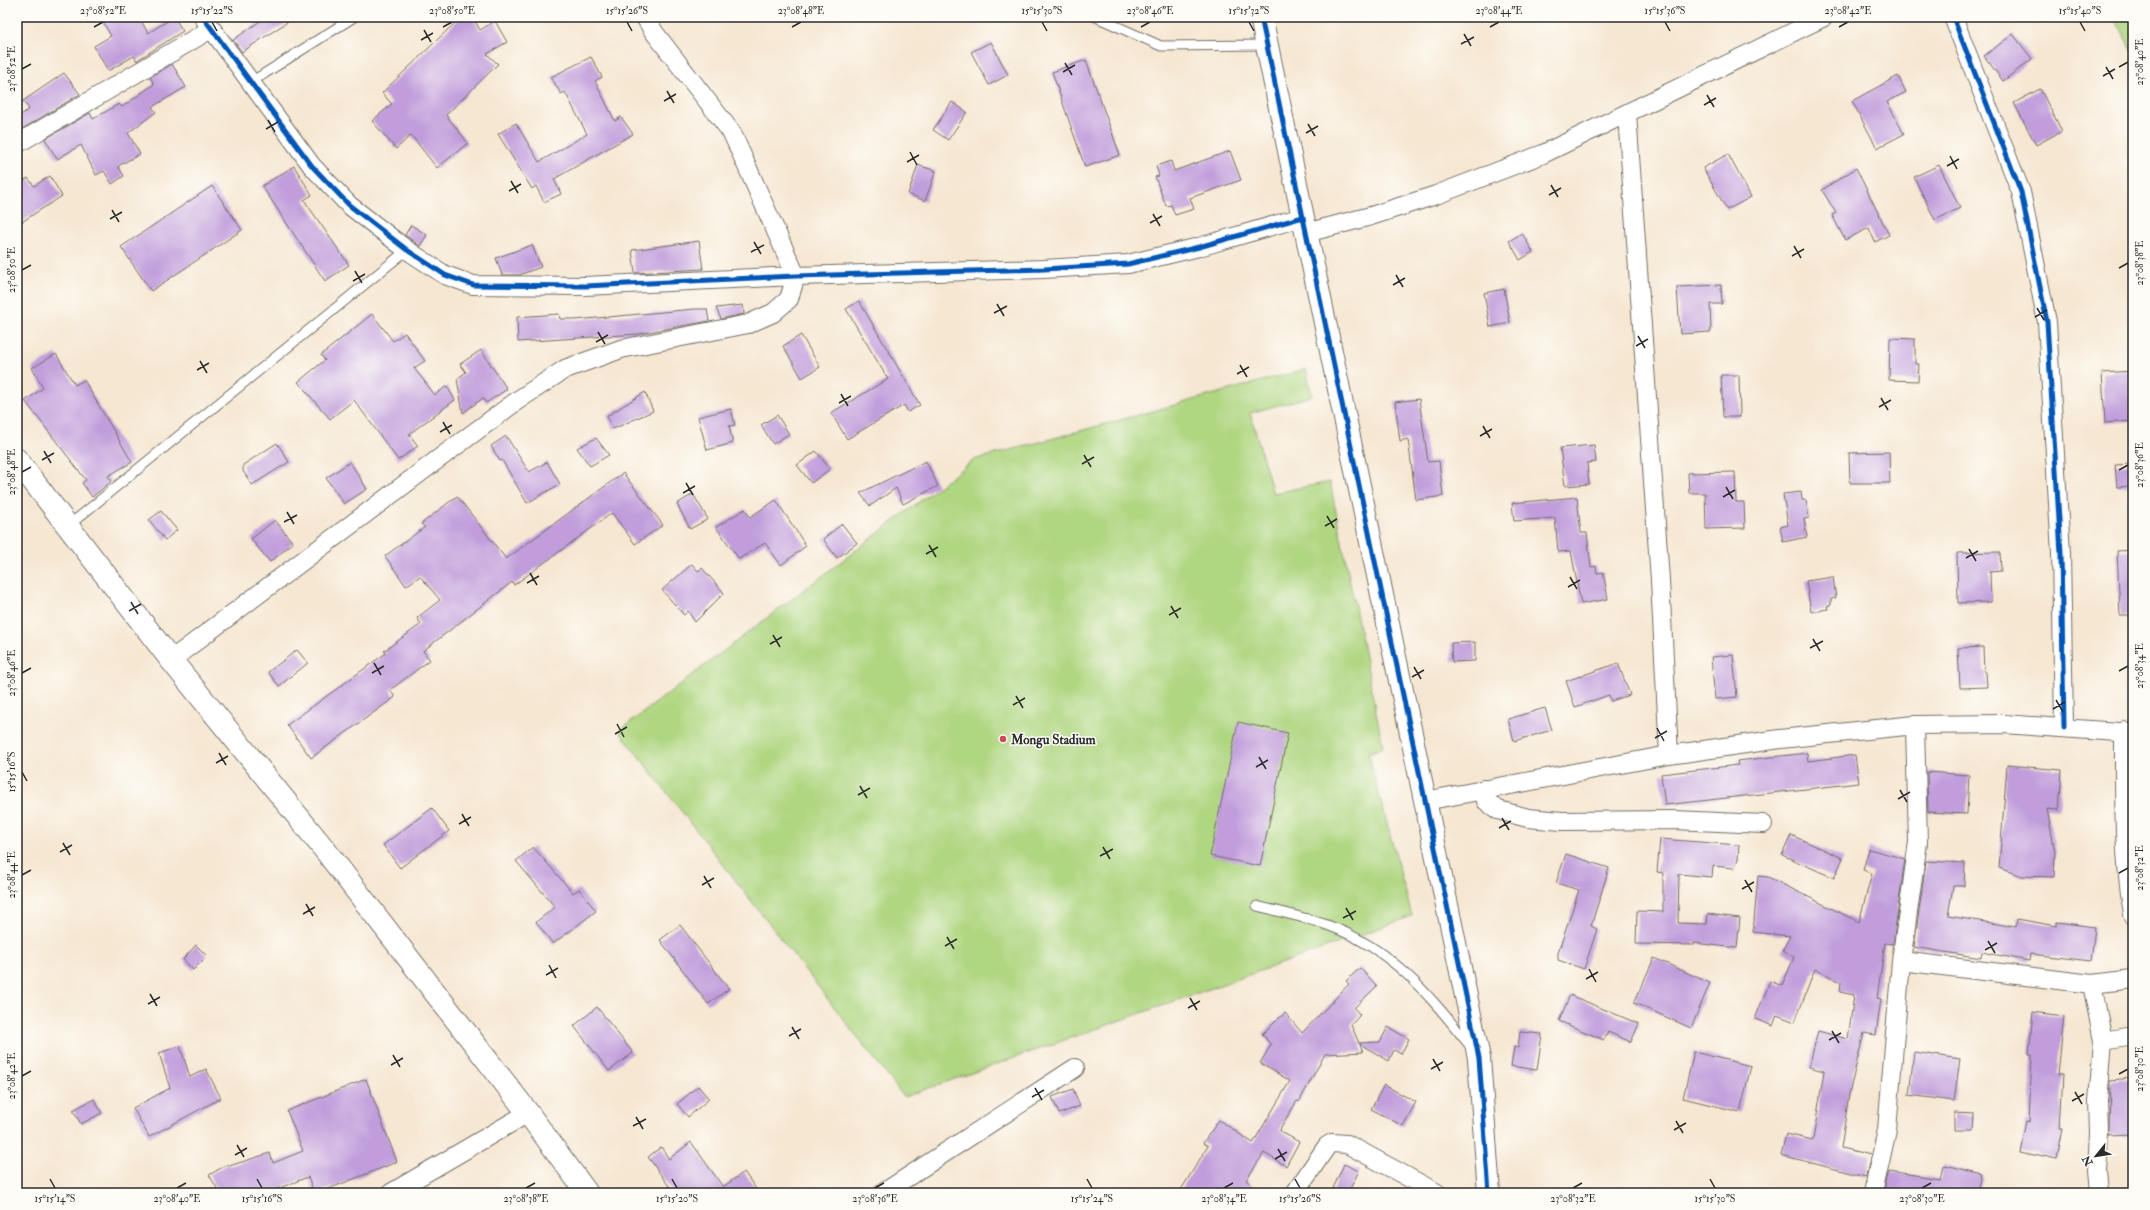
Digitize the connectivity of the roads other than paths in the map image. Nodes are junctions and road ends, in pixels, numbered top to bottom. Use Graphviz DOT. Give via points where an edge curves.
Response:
graph roads {
  1 [pos="354,17"];
  2 [pos="645,17"];
  3 [pos="1096,17"];
  4 [pos="1261,17"];
  5 [pos="1824,17"];
  6 [pos="1953,17"];
  7 [pos="207,23"];
  8 [pos="1266,45"];
  9 [pos="251,82"];
  10 [pos="1627,114"];
  11 [pos="17,144"];
  12 [pos="1305,225"];
  13 [pos="406,250"];
  14 [pos="796,276"];
  15 [pos="17,460"];
  16 [pos="68,526"];
  17 [pos="172,660"];
  18 [pos="1915,725"];
  19 [pos="2064,727"];
  20 [pos="2128,732"];
  21 [pos="1669,755"];
  22 [pos="1483,789"];
  23 [pos="1425,802"];
  24 [pos="1763,824"];
  25 [pos="1257,906"];
  26 [pos="2133,915"];
  27 [pos="1901,961"];
  28 [pos="2133,979"];
  29 [pos="2092,984"];
  30 [pos="2133,1036"];
  31 [pos="2103,1041"];
  32 [pos="1479,1058"];
  33 [pos="1075,1068"];
  34 [pos="528,1113"];
  35 [pos="391,1193"];
  36 [pos="587,1193"];
  37 [pos="883,1193"];
  38 [pos="1295,1193"];
  39 [pos="1437,1193"];
  40 [pos="1489,1193"];
  41 [pos="1873,1193"];
  42 [pos="2099,1193"];
  1 -- 9 [label="lane"];
  2 -- 14 [label="street" via="732,134"];
  3 -- 8 [label="lane" via="1161,46"];
  4 -- 8 [label="street"];
  5 -- 10 [label="street"];
  6 -- 19 [label="street" via="2021,192 2047,322 2061,553"];
  7 -- 9 [label="street"];
  7 -- 11 [label="street"];
  8 -- 12 [label="street"];
  9 -- 13 [label="street" via="312,166 349,206"];
  10 -- 12 [label="street" via="1543,154 1436,195 1371,216"];
  10 -- 21 [label="street" via="1660,580"];
  12 -- 14 [label="street" via="1128,264"];
  12 -- 23 [label="street"];
  13 -- 14 [label="street" via="445,275 473,285 585,286"];
  13 -- 16 [label="lane"];
  14 -- 17 [label="street" via="789,299 772,313 748,324 621,349 565,369 454,447"];
  15 -- 16 [label="street"];
  16 -- 17 [label="street"];
  17 -- 34 [label="street" via="325,850"];
  18 -- 19 [label="street" via="2004,724"];
  18 -- 21 [label="street" via="1780,739"];
  18 -- 27 [label="street" via="1918,842"];
  19 -- 20 [label="street"];
  20 -- 26 [label="street" via="2124,818 2128,886"];
  21 -- 22 [label="street"];
  22 -- 23 [label="street"];
  22 -- 24 [label="street" via="1486,801 1498,810 1528,818 1562,822 1674,820"];
  23 -- 32 [label="street"];
  25 -- 32 [label="lane" via="1327,925 1379,950 1409,974"];
  27 -- 29 [label="street"];
  27 -- 41 [label="street" via="1887,1130"];
  28 -- 29 [label="street"];
  29 -- 31 [label="street"];
  30 -- 31 [label="street"];
  31 -- 42 [label="street" via="2098,1100"];
  32 -- 40 [label="street"];
  33 -- 37 [label="street"];
  34 -- 35 [label="street"];
  34 -- 36 [label="street"];
  38 -- 39 [label="street" via="1327,1146 1339,1142"];
}
